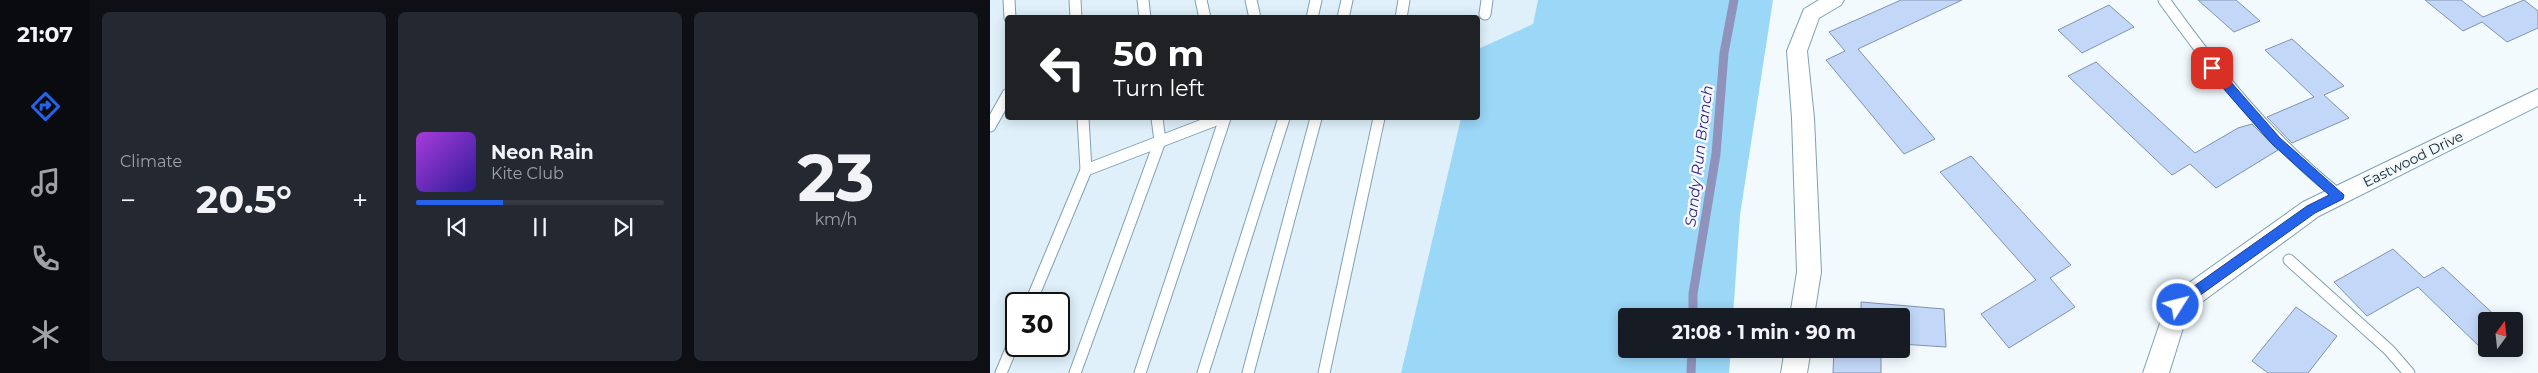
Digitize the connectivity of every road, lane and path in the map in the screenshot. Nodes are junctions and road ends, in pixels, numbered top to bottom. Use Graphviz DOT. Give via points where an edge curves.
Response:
graph roads {
  1 [pos="1009,0"];
  2 [pos="1075,0"];
  3 [pos="1143,0"];
  4 [pos="1201,0"];
  5 [pos="1251,0"];
  6 [pos="1316,0"];
  7 [pos="1347,0"];
  8 [pos="1404,0"];
  9 [pos="1488,0"];
  10 [pos="1834,0"];
  11 [pos="2164,0"];
  12 [pos="1485,14"];
  13 [pos="1010,15"];
  14 [pos="1076,15"];
  15 [pos="1145,15"];
  16 [pos="1204,15"];
  17 [pos="1254,15"];
  18 [pos="1313,15"];
  19 [pos="1343,15"];
  20 [pos="1401,15"];
  21 [pos="2538,97"];
  22 [pos="1005,99"];
  23 [pos="1083,120"];
  24 [pos="1157,120"];
  25 [pos="1218,120"];
  26 [pos="1222,120"];
  27 [pos="1283,120"];
  28 [pos="1315,120"];
  29 [pos="1379,120"];
  30 [pos="990,126"];
  31 [pos="1160,141"];
  32 [pos="1086,170"];
  33 [pos="2339,195"];
  34 [pos="2289,260"];
  35 [pos="1035,292"];
  36 [pos="1803,308"];
  37 [pos="1008,357"];
  38 [pos="1796,358"];
  39 [pos="1001,373"];
  40 [pos="1075,373"];
  41 [pos="1140,373"];
  42 [pos="1203,373"];
  43 [pos="1248,373"];
  44 [pos="1324,373"];
  45 [pos="1794,373"];
  46 [pos="2156,373"];
  47 [pos="2409,373"];
  1 -- 13 [label="lane"];
  2 -- 14 [label="lane"];
  3 -- 15 [label="lane"];
  4 -- 16 [label="lane"];
  5 -- 17 [label="lane"];
  6 -- 18 [label="lane"];
  7 -- 19 [label="lane"];
  8 -- 20 [label="lane"];
  9 -- 12 [label="lane"];
  10 -- 36 [label="street" via="1811,14 1797,51 1809,272"];
  11 -- 33 [label="lane" via="2212,68 2276,141"];
  21 -- 33 [label="street, Eastwood Drive"];
  22 -- 30 [label="lane"];
  23 -- 32 [label="lane"];
  24 -- 31 [label="lane"];
  25 -- 31 [label="lane"];
  26 -- 41 [label="lane"];
  27 -- 42 [label="lane"];
  28 -- 43 [label="lane"];
  29 -- 44 [label="lane"];
  31 -- 32 [label="lane"];
  31 -- 40 [label="lane"];
  32 -- 35 [label="lane"];
  33 -- 46 [label="street, Eastwood Drive" via="2311,209 2178,305"];
  34 -- 47 [label="lane" via="2389,350"];
  37 -- 39 [label="lane"];
  38 -- 45 [label="street"];
}
